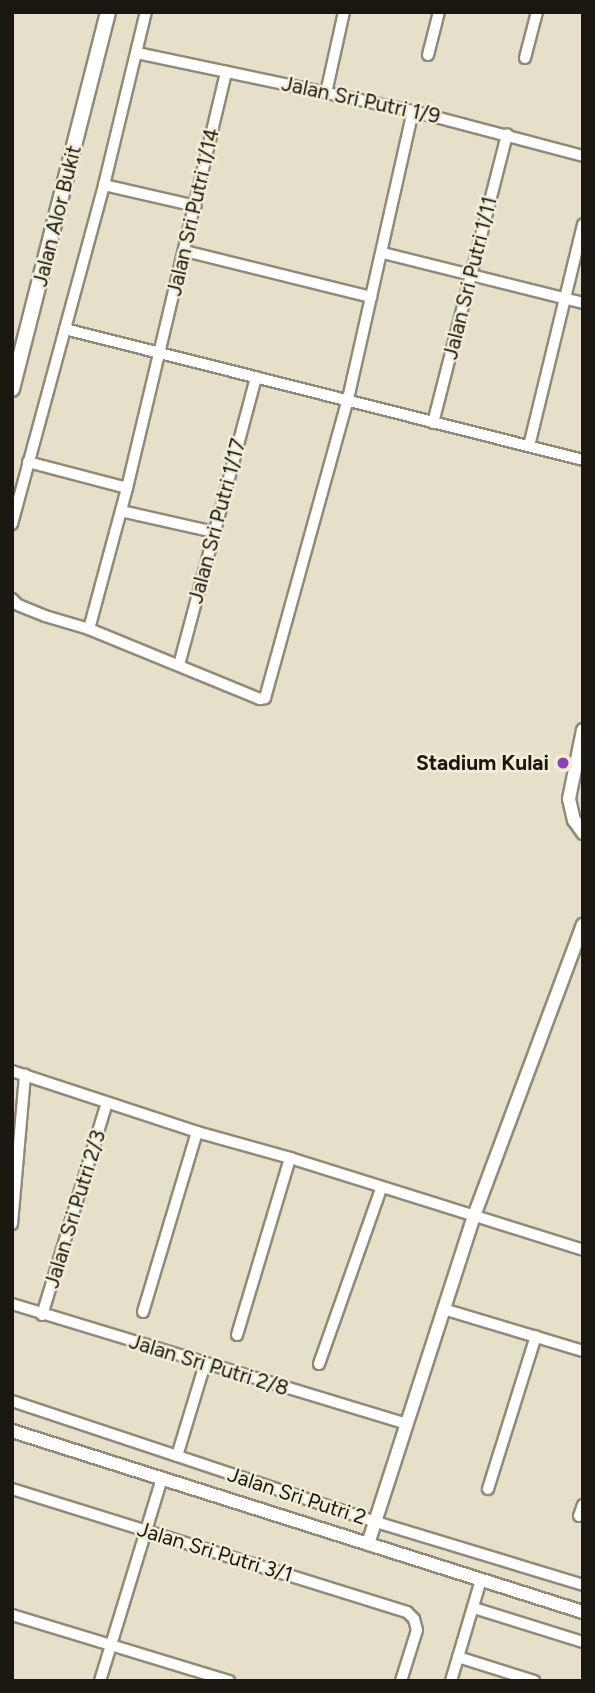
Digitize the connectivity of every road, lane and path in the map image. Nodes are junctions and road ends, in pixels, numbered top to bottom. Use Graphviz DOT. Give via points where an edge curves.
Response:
graph roads {
  1 [pos="110,12"];
  2 [pos="146,12"];
  3 [pos="344,12"];
  4 [pos="439,12"];
  5 [pos="537,12"];
  6 [pos="137,53"];
  7 [pos="428,55"];
  8 [pos="525,58"];
  9 [pos="226,72"];
  10 [pos="326,93"];
  11 [pos="413,111"];
  12 [pos="507,134"];
  13 [pos="583,156"];
  14 [pos="104,185"];
  15 [pos="196,206"];
  16 [pos="583,225"];
  17 [pos="185,251"];
  18 [pos="383,253"];
  19 [pos="472,274"];
  20 [pos="371,297"];
  21 [pos="565,298"];
  22 [pos="583,303"];
  23 [pos="65,329"];
  24 [pos="159,353"];
  25 [pos="257,377"];
  26 [pos="12,389"];
  27 [pos="348,399"];
  28 [pos="433,423"];
  29 [pos="529,446"];
  30 [pos="583,460"];
  31 [pos="28,462"];
  32 [pos="127,488"];
  33 [pos="121,511"];
  34 [pos="12,524"];
  35 [pos="214,532"];
  36 [pos="12,599"];
  37 [pos="89,629"];
  38 [pos="179,665"];
  39 [pos="583,730"];
  40 [pos="583,833"];
  41 [pos="583,925"];
  42 [pos="12,1070"];
  43 [pos="25,1075"];
  44 [pos="107,1103"];
  45 [pos="197,1132"];
  46 [pos="290,1157"];
  47 [pos="381,1189"];
  48 [pos="474,1216"];
  49 [pos="12,1224"];
  50 [pos="583,1250"];
  51 [pos="12,1304"];
  52 [pos="443,1309"];
  53 [pos="143,1312"];
  54 [pos="42,1315"];
  55 [pos="237,1335"];
  56 [pos="536,1336"];
  57 [pos="583,1351"];
  58 [pos="205,1364"];
  59 [pos="319,1364"];
  60 [pos="12,1401"];
  61 [pos="407,1424"];
  62 [pos="12,1431"];
  63 [pos="177,1456"];
  64 [pos="162,1478"];
  65 [pos="12,1489"];
  66 [pos="488,1489"];
  67 [pos="376,1522"];
  68 [pos="146,1531"];
  69 [pos="368,1544"];
  70 [pos="481,1580"];
  71 [pos="583,1585"];
  72 [pos="474,1608"];
  73 [pos="583,1612"];
  74 [pos="12,1615"];
  75 [pos="583,1642"];
  76 [pos="111,1646"];
  77 [pos="458,1657"];
  78 [pos="100,1681"];
  79 [pos="229,1681"];
  80 [pos="401,1681"];
  81 [pos="451,1681"];
  82 [pos="534,1681"];
  1 -- 26 [label="main road, Jalan Alor Bukit"];
  2 -- 6 [label="street"];
  3 -- 10 [label="street"];
  4 -- 7 [label="street"];
  5 -- 8 [label="street"];
  6 -- 9 [label="street, Jalan Sri Putri 1/9"];
  6 -- 14 [label="street"];
  9 -- 10 [label="street, Jalan Sri Putri 1/9"];
  9 -- 15 [label="street, Jalan Sri Putri 1/14"];
  10 -- 11 [label="street, Jalan Sri Putri 1/9"];
  11 -- 12 [label="street, Jalan Sri Putri 1/9"];
  11 -- 18 [label="street"];
  12 -- 13 [label="street, Jalan Sri Putri 1/9"];
  12 -- 19 [label="street, Jalan Sri Putri 1/11"];
  14 -- 15 [label="street"];
  14 -- 23 [label="street"];
  15 -- 17 [label="street, Jalan Sri Putri 1/14"];
  16 -- 21 [label="street"];
  17 -- 20 [label="street"];
  17 -- 24 [label="street, Jalan Sri Putri 1/14"];
  18 -- 19 [label="street"];
  18 -- 20 [label="street"];
  19 -- 21 [label="street"];
  19 -- 28 [label="street, Jalan Sri Putri 1/11"];
  20 -- 27 [label="street"];
  21 -- 22 [label="street"];
  21 -- 29 [label="street"];
  23 -- 24 [label="street"];
  23 -- 31 [label="street"];
  24 -- 25 [label="street"];
  24 -- 32 [label="street, Jalan Sri Putri 1/14"];
  25 -- 27 [label="street"];
  25 -- 35 [label="street, Jalan Sri Putri 1/17"];
  27 -- 28 [label="street"];
  27 -- 38 [label="street" via="265,698"];
  28 -- 29 [label="street"];
  29 -- 30 [label="street"];
  31 -- 32 [label="street"];
  31 -- 34 [label="street"];
  32 -- 33 [label="street, Jalan Sri Putri 1/14"];
  33 -- 35 [label="street"];
  33 -- 37 [label="street, Jalan Sri Putri 1/14"];
  35 -- 38 [label="street, Jalan Sri Putri 1/17"];
  36 -- 37 [label="street" via="45,616"];
  37 -- 38 [label="street"];
  39 -- 40 [label="street" via="569,799"];
  41 -- 48 [label="street"];
  42 -- 43 [label="street"];
  43 -- 44 [label="street"];
  43 -- 49 [label="street"];
  44 -- 45 [label="street"];
  44 -- 54 [label="street, Jalan Sri Putri 2/3"];
  45 -- 46 [label="street"];
  45 -- 53 [label="street"];
  46 -- 47 [label="street"];
  46 -- 55 [label="street"];
  47 -- 48 [label="street"];
  47 -- 59 [label="street"];
  48 -- 50 [label="street"];
  48 -- 52 [label="street"];
  51 -- 54 [label="street, Jalan Sri Putri 2/8"];
  52 -- 56 [label="street"];
  52 -- 61 [label="street"];
  54 -- 58 [label="street, Jalan Sri Putri 2/8"];
  56 -- 57 [label="street"];
  56 -- 66 [label="street"];
  58 -- 61 [label="street, Jalan Sri Putri 2/8"];
  58 -- 63 [label="street"];
  60 -- 63 [label="street, Jalan Sri Putri 2"];
  61 -- 67 [label="street"];
  62 -- 64 [label="street"];
  63 -- 67 [label="street, Jalan Sri Putri 2"];
  64 -- 68 [label="street"];
  64 -- 69 [label="street"];
  65 -- 68 [label="street, Jalan Sri Putri 3/1"];
  67 -- 69 [label="street"];
  67 -- 71 [label="street, Jalan Sri Putri 2"];
  68 -- 76 [label="street"];
  68 -- 80 [label="street, Jalan Sri Putri 3/1" via="407,1612 417,1630"];
  69 -- 70 [label="street"];
  70 -- 72 [label="street"];
  70 -- 73 [label="street"];
  72 -- 75 [label="street"];
  72 -- 77 [label="street"];
  74 -- 76 [label="street"];
  76 -- 78 [label="street"];
  76 -- 79 [label="street"];
  77 -- 81 [label="street"];
  77 -- 82 [label="street"];
}
